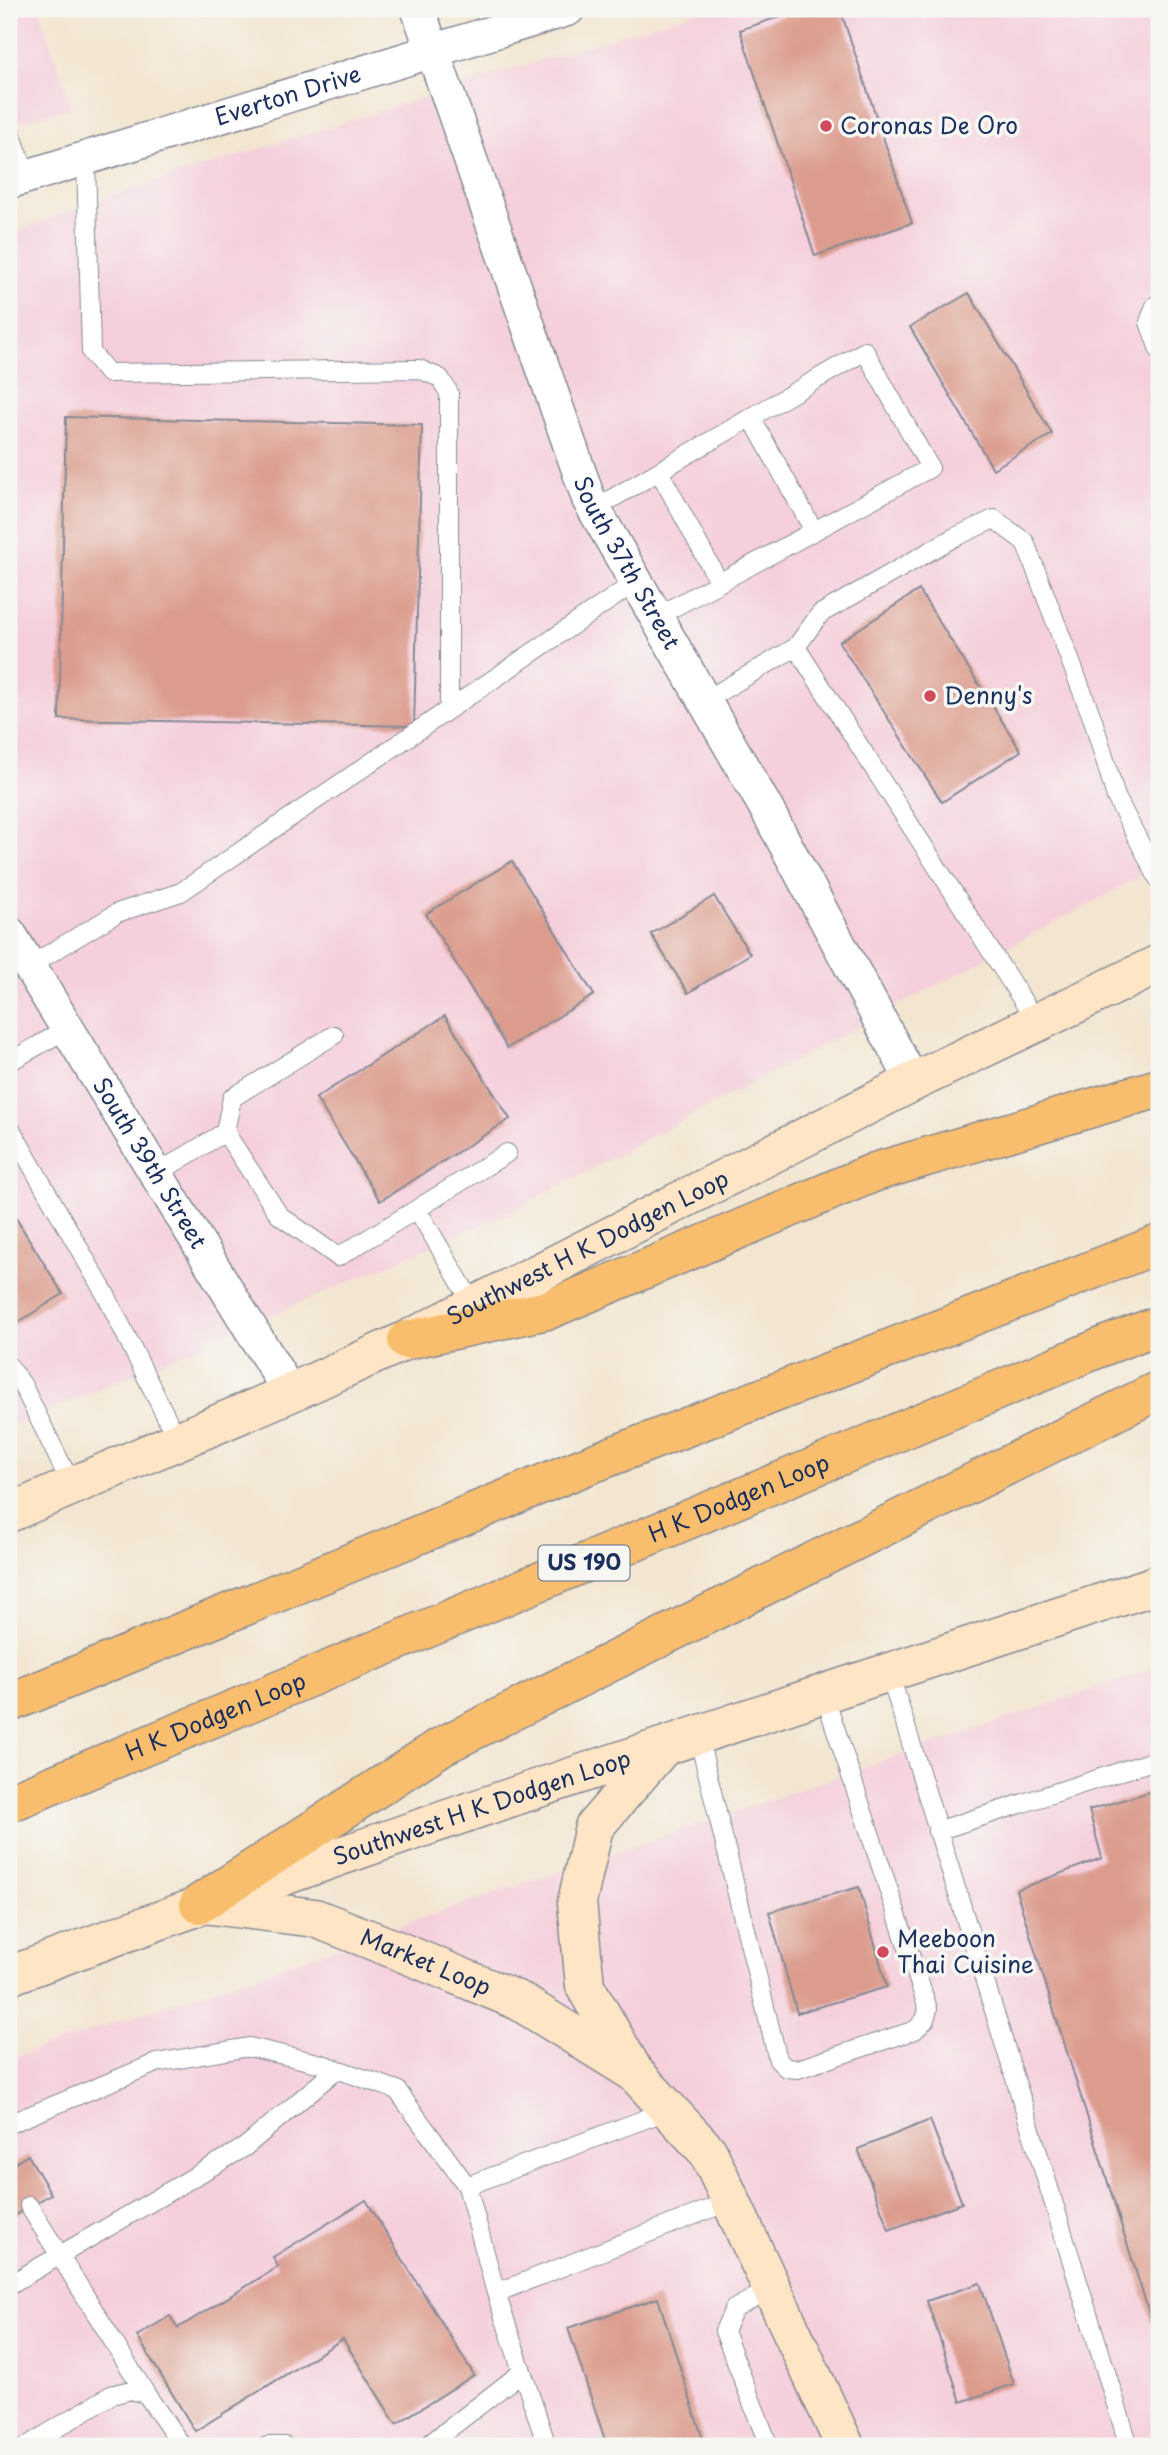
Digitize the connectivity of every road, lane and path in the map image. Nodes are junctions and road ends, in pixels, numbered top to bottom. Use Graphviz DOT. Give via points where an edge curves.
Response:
graph roads {
  1 [pos="418,9"];
  2 [pos="568,9"];
  3 [pos="433,51"];
  4 [pos="9,126"];
  5 [pos="86,158"];
  6 [pos="18,179"];
  7 [pos="1159,305"];
  8 [pos="1159,350"];
  9 [pos="751,417"];
  10 [pos="659,471"];
  11 [pos="594,509"];
  12 [pos="814,531"];
  13 [pos="636,582"];
  14 [pos="719,582"];
  15 [pos="656,617"];
  16 [pos="796,647"];
  17 [pos="704,701"];
  18 [pos="449,709"];
  19 [pos="1159,880"];
  20 [pos="17,954"];
  21 [pos="1159,964"];
  22 [pos="1037,1023"];
  23 [pos="67,1029"];
  24 [pos="334,1035"];
  25 [pos="9,1062"];
  26 [pos="913,1083"];
  27 [pos="1159,1088"];
  28 [pos="9,1126"];
  29 [pos="225,1132"];
  30 [pos="507,1153"];
  31 [pos="156,1174"];
  32 [pos="417,1209"];
  33 [pos="1159,1244"];
  34 [pos="474,1306"];
  35 [pos="1159,1325"];
  36 [pos="407,1340"];
  37 [pos="9,1366"];
  38 [pos="1159,1390"];
  39 [pos="290,1393"];
  40 [pos="178,1441"];
  41 [pos="72,1486"];
  42 [pos="9,1513"];
  43 [pos="1159,1584"];
  44 [pos="889,1672"];
  45 [pos="824,1694"];
  46 [pos="9,1703"];
  47 [pos="681,1741"];
  48 [pos="1159,1759"];
  49 [pos="9,1803"];
  50 [pos="937,1831"];
  51 [pos="200,1904"];
  52 [pos="9,1976"];
  53 [pos="337,2069"];
  54 [pos="634,2072"];
  55 [pos="669,2110"];
  56 [pos="9,2124"];
  57 [pos="467,2186"];
  58 [pos="730,2201"];
  59 [pos="29,2206"];
  60 [pos="60,2254"];
  61 [pos="9,2284"];
  62 [pos="771,2289"];
  63 [pos="496,2293"];
  64 [pos="522,2372"];
  65 [pos="146,2394"];
  66 [pos="27,2446"];
  67 [pos="181,2446"];
  68 [pos="267,2446"];
  69 [pos="285,2446"];
  70 [pos="427,2446"];
  71 [pos="547,2446"];
  72 [pos="769,2446"];
  73 [pos="845,2446"];
  74 [pos="1129,2446"];
  1 -- 3 [label="street, South 37th Street"];
  2 -- 3 [label="street, Everton Drive"];
  3 -- 5 [label="street, Everton Drive"];
  3 -- 11 [label="street, South 37th Street"];
  4 -- 6 [label="lane"];
  5 -- 6 [label="street, Everton Drive"];
  5 -- 18 [label="lane" via="91,352 108,373 419,369 440,378 449,393"];
  7 -- 8 [label="lane" via="1149,322"];
  9 -- 10 [label="lane"];
  9 -- 12 [label="lane"];
  9 -- 12 [label="lane" via="865,351 930,468"];
  10 -- 11 [label="lane"];
  10 -- 14 [label="lane"];
  11 -- 13 [label="street, South 37th Street"];
  12 -- 14 [label="lane"];
  13 -- 15 [label="street, South 37th Street"];
  13 -- 18 [label="lane"];
  14 -- 15 [label="lane"];
  15 -- 17 [label="street, South 37th Street"];
  16 -- 17 [label="lane"];
  16 -- 19 [label="lane" via="820,614 994,519 1025,542 1093,720 1116,797"];
  16 -- 22 [label="lane"];
  17 -- 26 [label="street, South 37th Street"];
  18 -- 20 [label="lane" via="181,892"];
  20 -- 23 [label="street, South 39th Street"];
  21 -- 22 [label="main road, Southwest H K Dodgen Loop"];
  22 -- 26 [label="main road, Southwest H K Dodgen Loop"];
  23 -- 25 [label="lane"];
  23 -- 31 [label="street, South 39th Street"];
  24 -- 29 [label="lane" via="232,1098"];
  26 -- 34 [label="main road, Southwest H K Dodgen Loop"];
  27 -- 36 [label="highway" via="875,1172 548,1310"];
  28 -- 40 [label="lane" via="107,1297"];
  29 -- 31 [label="lane"];
  29 -- 32 [label="lane" via="279,1215 338,1257"];
  30 -- 32 [label="lane"];
  31 -- 39 [label="street, South 39th Street"];
  32 -- 34 [label="lane"];
  33 -- 46 [label="highway" via="586,1466"];
  34 -- 36 [label="main road, Southwest H K Dodgen Loop"];
  35 -- 49 [label="highway, H K Dodgen Loop / US 190"];
  36 -- 39 [label="main road, Southwest H K Dodgen Loop"];
  37 -- 41 [label="lane"];
  38 -- 51 [label="highway" via="442,1746"];
  39 -- 40 [label="main road, Southwest H K Dodgen Loop"];
  40 -- 41 [label="main road, Southwest H K Dodgen Loop"];
  41 -- 42 [label="main road, Southwest H K Dodgen Loop"];
  43 -- 44 [label="main road, Southwest H K Dodgen Loop"];
  44 -- 45 [label="main road, Southwest H K Dodgen Loop"];
  44 -- 50 [label="lane"];
  45 -- 47 [label="main road, Southwest H K Dodgen Loop"];
  45 -- 47 [label="lane" via="928,2010 915,2030 798,2069 786,2068 778,2060"];
  47 -- 51 [label="main road, Southwest H K Dodgen Loop"];
  47 -- 54 [label="main road, Market Loop" via="594,1827 577,1902 585,1986"];
  48 -- 50 [label="lane"];
  50 -- 74 [label="lane"];
  51 -- 52 [label="main road, Southwest H K Dodgen Loop"];
  51 -- 54 [label="main road, Market Loop" via="327,1922 519,2001"];
  53 -- 56 [label="lane" via="249,2048 169,2060"];
  53 -- 57 [label="lane" via="397,2090"];
  53 -- 60 [label="lane" via="245,2147"];
  54 -- 55 [label="main road, Market Loop"];
  55 -- 57 [label="lane"];
  55 -- 58 [label="main road, Market Loop" via="708,2152"];
  57 -- 63 [label="lane"];
  58 -- 62 [label="main road, Market Loop"];
  58 -- 63 [label="lane"];
  59 -- 60 [label="lane"];
  60 -- 61 [label="lane"];
  60 -- 65 [label="lane"];
  62 -- 72 [label="lane" via="734,2309 724,2331"];
  62 -- 73 [label="main road, Market Loop"];
  63 -- 64 [label="lane"];
  64 -- 70 [label="lane"];
  64 -- 71 [label="lane"];
  65 -- 66 [label="lane" via="131,2390 111,2395"];
  65 -- 67 [label="lane"];
  68 -- 69 [label="lane"];
}
